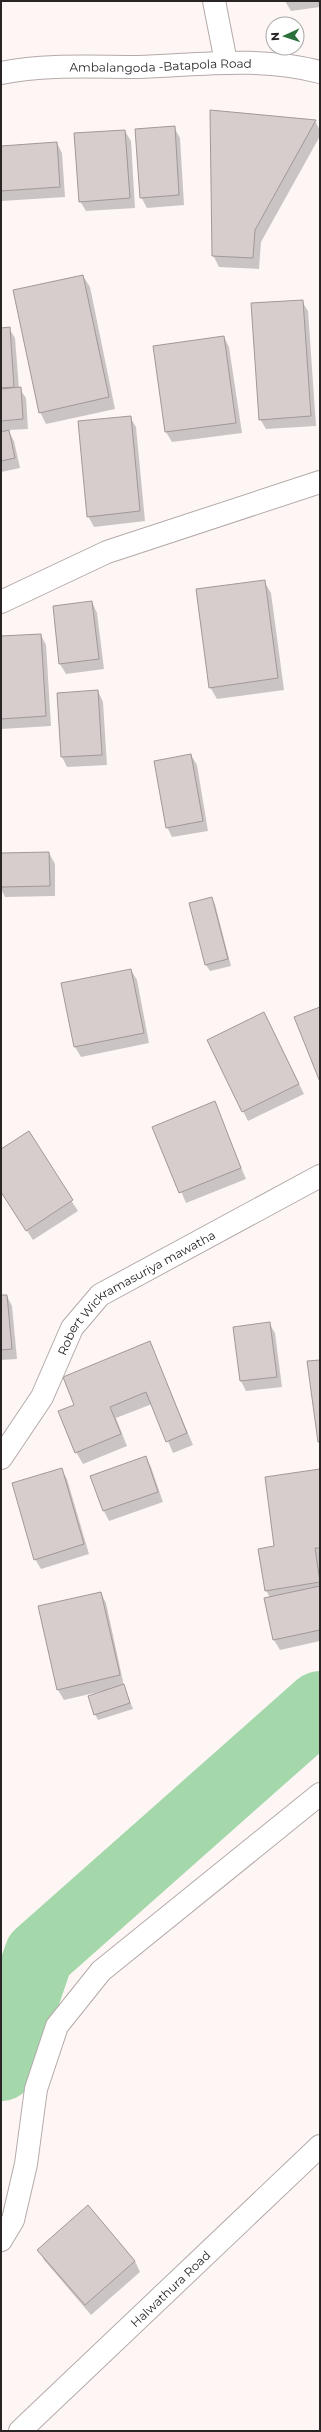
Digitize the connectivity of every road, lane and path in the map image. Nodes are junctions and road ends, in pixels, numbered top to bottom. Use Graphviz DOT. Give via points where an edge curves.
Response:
graph roads {
  1 [pos="214,1"];
  2 [pos="226,62"];
  3 [pos="320,72"];
  4 [pos="1,73"];
  5 [pos="320,482"];
  6 [pos="1,602"];
  7 [pos="320,1176"];
  8 [pos="1,1458"];
  9 [pos="320,1794"];
  10 [pos="320,2146"];
  11 [pos="1,2240"];
  12 [pos="20,2431"];
  1 -- 2 [label="street"];
  2 -- 3 [label="street, Ambalangoda -Batapola Road" via="277,63"];
  2 -- 4 [label="street, Ambalangoda -Batapola Road" via="139,67 31,67"];
  5 -- 6 [label="street" via="107,552"];
  7 -- 8 [label="street, Robert Wickramasuriya mawatha" via="100,1295 72,1328 42,1397"];
  9 -- 11 [label="street" via="101,1971 57,2026 36,2089 26,2164 13,2220"];
  10 -- 12 [label="street, Halwathura Road"];
}
